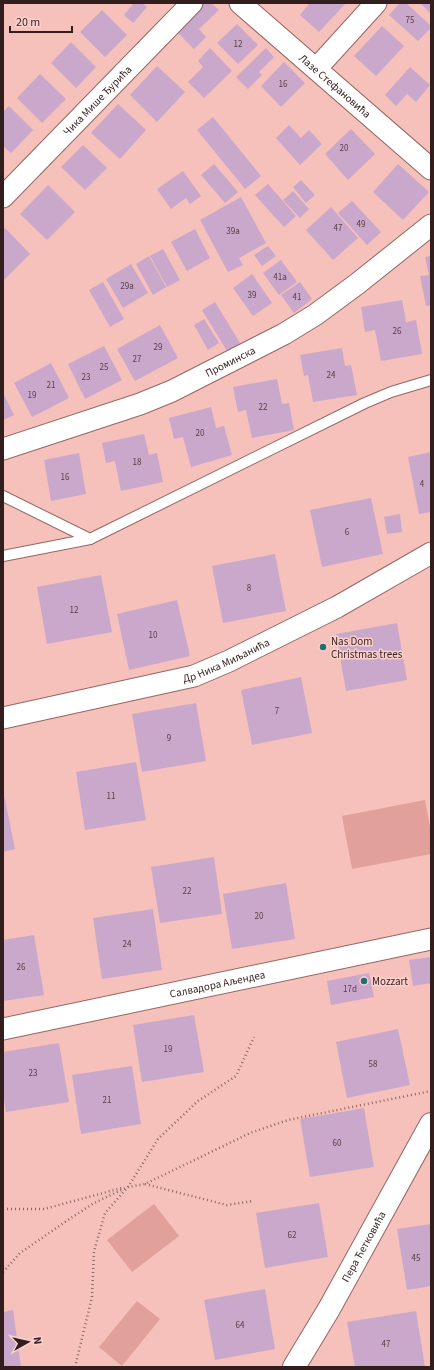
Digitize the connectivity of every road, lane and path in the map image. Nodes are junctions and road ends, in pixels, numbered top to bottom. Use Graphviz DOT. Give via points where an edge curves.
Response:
graph roads {
  1 [pos="192,3"];
  2 [pos="240,3"];
  3 [pos="376,3"];
  4 [pos="316,69"];
  5 [pos="431,169"];
  6 [pos="3,198"];
  7 [pos="431,226"];
  8 [pos="431,380"];
  9 [pos="3,450"];
  10 [pos="3,496"];
  11 [pos="90,539"];
  12 [pos="431,553"];
  13 [pos="3,556"];
  14 [pos="3,718"];
  15 [pos="431,939"];
  16 [pos="3,1029"];
  17 [pos="254,1036"];
  18 [pos="431,1091"];
  19 [pos="431,1124"];
  20 [pos="145,1184"];
  21 [pos="128,1187"];
  22 [pos="253,1201"];
  23 [pos="3,1209"];
  24 [pos="3,1272"];
  25 [pos="75,1367"];
  26 [pos="294,1367"];
  1 -- 6 [label="street, Чика Мише Ђурића"];
  2 -- 4 [label="street, Лазе Стефановића"];
  3 -- 4 [label="street"];
  4 -- 5 [label="street, Лазе Стефановића"];
  7 -- 9 [label="street, Проминска" via="358,284 284,334 172,391"];
  8 -- 11 [label="lane" via="365,403"];
  10 -- 11 [label="lane"];
  11 -- 13 [label="lane"];
  12 -- 14 [label="street, Др Ника Миљанића" via="337,607 194,676"];
  15 -- 16 [label="street, Салвадора Аљендеа"];
  17 -- 21 [label="path" via="236,1076 198,1101 158,1139"];
  18 -- 20 [label="path" via="288,1120 250,1133"];
  19 -- 26 [label="street, Пера Ћетковића" via="329,1309"];
  20 -- 21 [label="path"];
  20 -- 22 [label="path" via="227,1205"];
  21 -- 23 [label="path" via="44,1209"];
  21 -- 24 [label="path" via="94,1203 71,1218 20,1253"];
  21 -- 25 [label="path" via="105,1214 94,1251 92,1297"];
}
